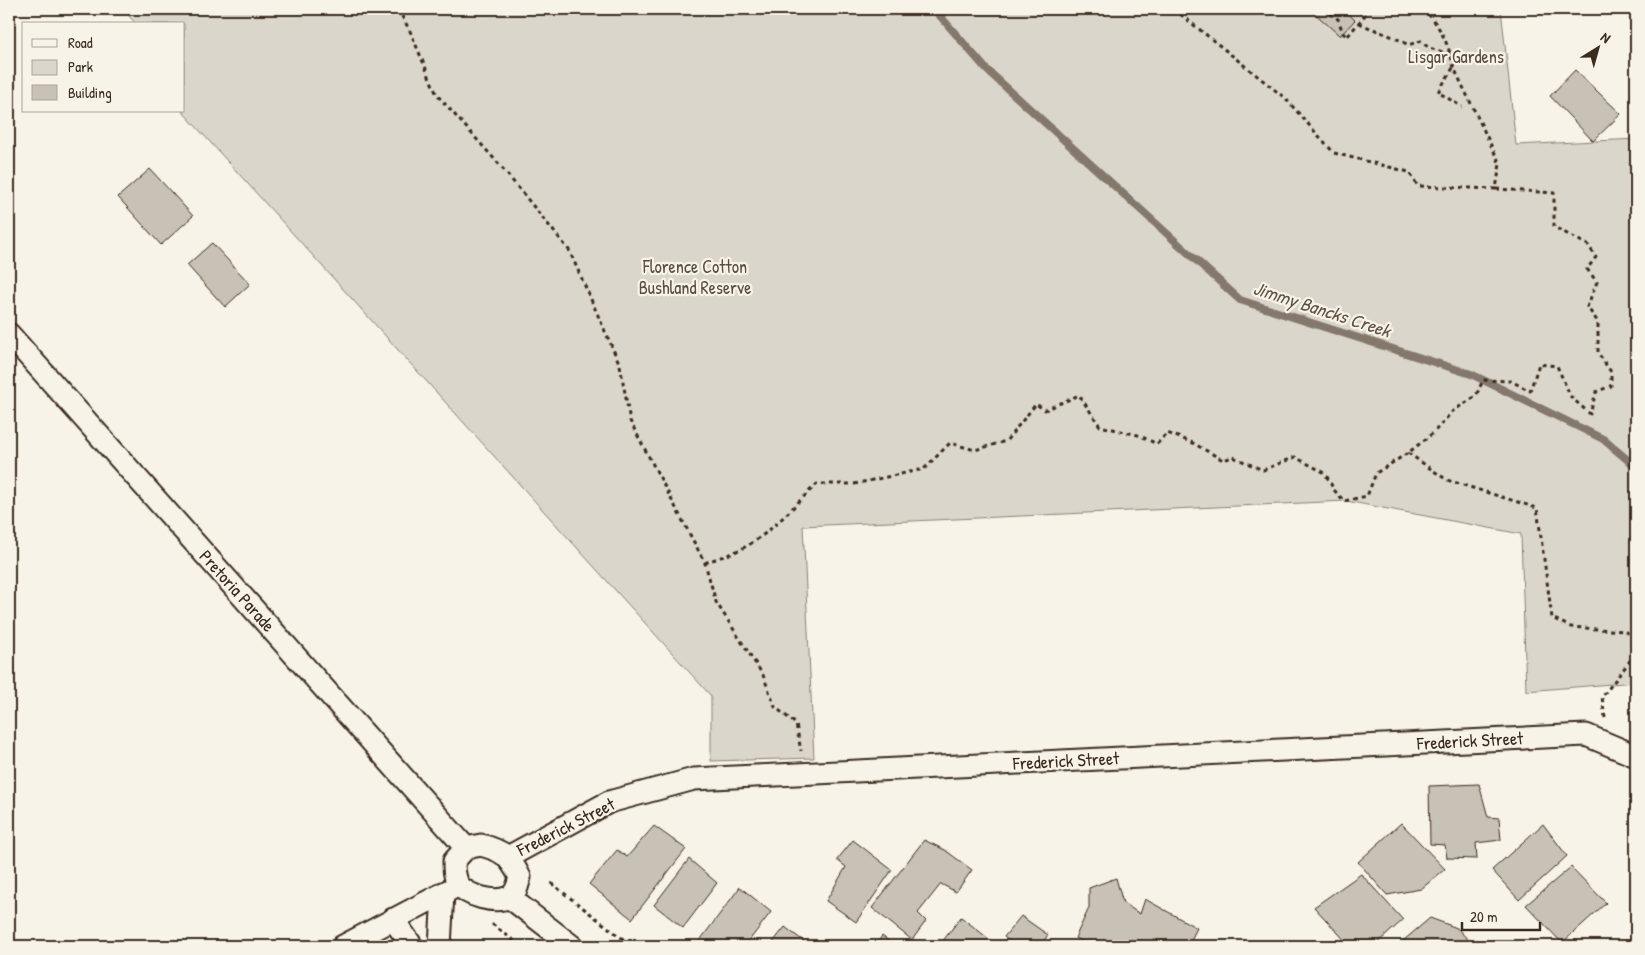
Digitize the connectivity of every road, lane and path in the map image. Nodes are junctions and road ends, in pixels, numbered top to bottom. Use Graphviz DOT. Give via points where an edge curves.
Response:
graph roads {
  1 [pos="398,9"];
  2 [pos="1174,9"];
  3 [pos="1323,9"];
  4 [pos="1370,9"];
  5 [pos="1423,9"];
  6 [pos="1360,23"];
  7 [pos="1451,54"];
  8 [pos="1454,68"];
  9 [pos="1462,107"];
  10 [pos="1496,189"];
  11 [pos="9,334"];
  12 [pos="1408,453"];
  13 [pos="705,563"];
  14 [pos="1636,640"];
  15 [pos="1636,653"];
  16 [pos="1602,697"];
  17 [pos="796,724"];
  18 [pos="1636,756"];
  19 [pos="466,848"];
  20 [pos="508,857"];
  21 [pos="551,883"];
  22 [pos="451,889"];
  23 [pos="509,897"];
  24 [pos="393,919"];
  25 [pos="491,923"];
  26 [pos="343,946"];
  27 [pos="412,946"];
  28 [pos="440,946"];
  29 [pos="521,946"];
  30 [pos="572,946"];
  31 [pos="632,946"];
  1 -- 13 [label="path" via="437,95 569,250 620,365 630,420"];
  2 -- 10 [label="path" via="1285,98 1334,153 1409,172 1418,186"];
  3 -- 6 [label="path" via="1338,19 1347,37"];
  4 -- 6 [label="path"];
  5 -- 7 [label="path" via="1440,30"];
  6 -- 7 [label="path" via="1408,45 1421,41 1429,48"];
  7 -- 8 [label="path"];
  8 -- 9 [label="path" via="1438,92"];
  8 -- 10 [label="path" via="1500,164"];
  10 -- 12 [label="path" via="1554,193 1554,228 1588,245 1596,257 1587,269 1597,282 1587,307 1598,322 1598,353 1611,372 1611,386 1596,392 1590,414 1571,397 1557,366 1539,364 1530,392 1510,381 1482,380 1476,396 1453,410 1433,433"];
  11 -- 19 [label="street, Pretoria Parade"];
  12 -- 13 [label="path" via="1376,473 1367,496 1344,501 1325,473 1295,457 1263,470 1234,457 1223,460 1167,433 1157,444 1138,435 1100,426 1079,395 1045,410 1036,404 1006,441 975,450 950,443 924,469 854,484 817,484 775,526 741,550"];
  12 -- 14 [label="path" via="1447,480 1537,508 1552,618 1571,627 1624,630"];
  13 -- 17 [label="path" via="716,602 763,675 775,706"];
  15 -- 16 [label="path"];
  18 -- 20 [label="street, Frederick Street" via="1586,735 694,779 609,802"];
  19 -- 20 [label="street" via="481,845 497,849"];
  19 -- 22 [label="street" via="454,861"];
  20 -- 23 [label="street" via="520,877 516,890"];
  21 -- 31 [label="path"];
  22 -- 23 [label="street" via="477,897"];
  22 -- 24 [label="street"];
  22 -- 28 [label="street"];
  23 -- 30 [label="street"];
  24 -- 26 [label="street"];
  24 -- 27 [label="street"];
  25 -- 29 [label="path"];
}
